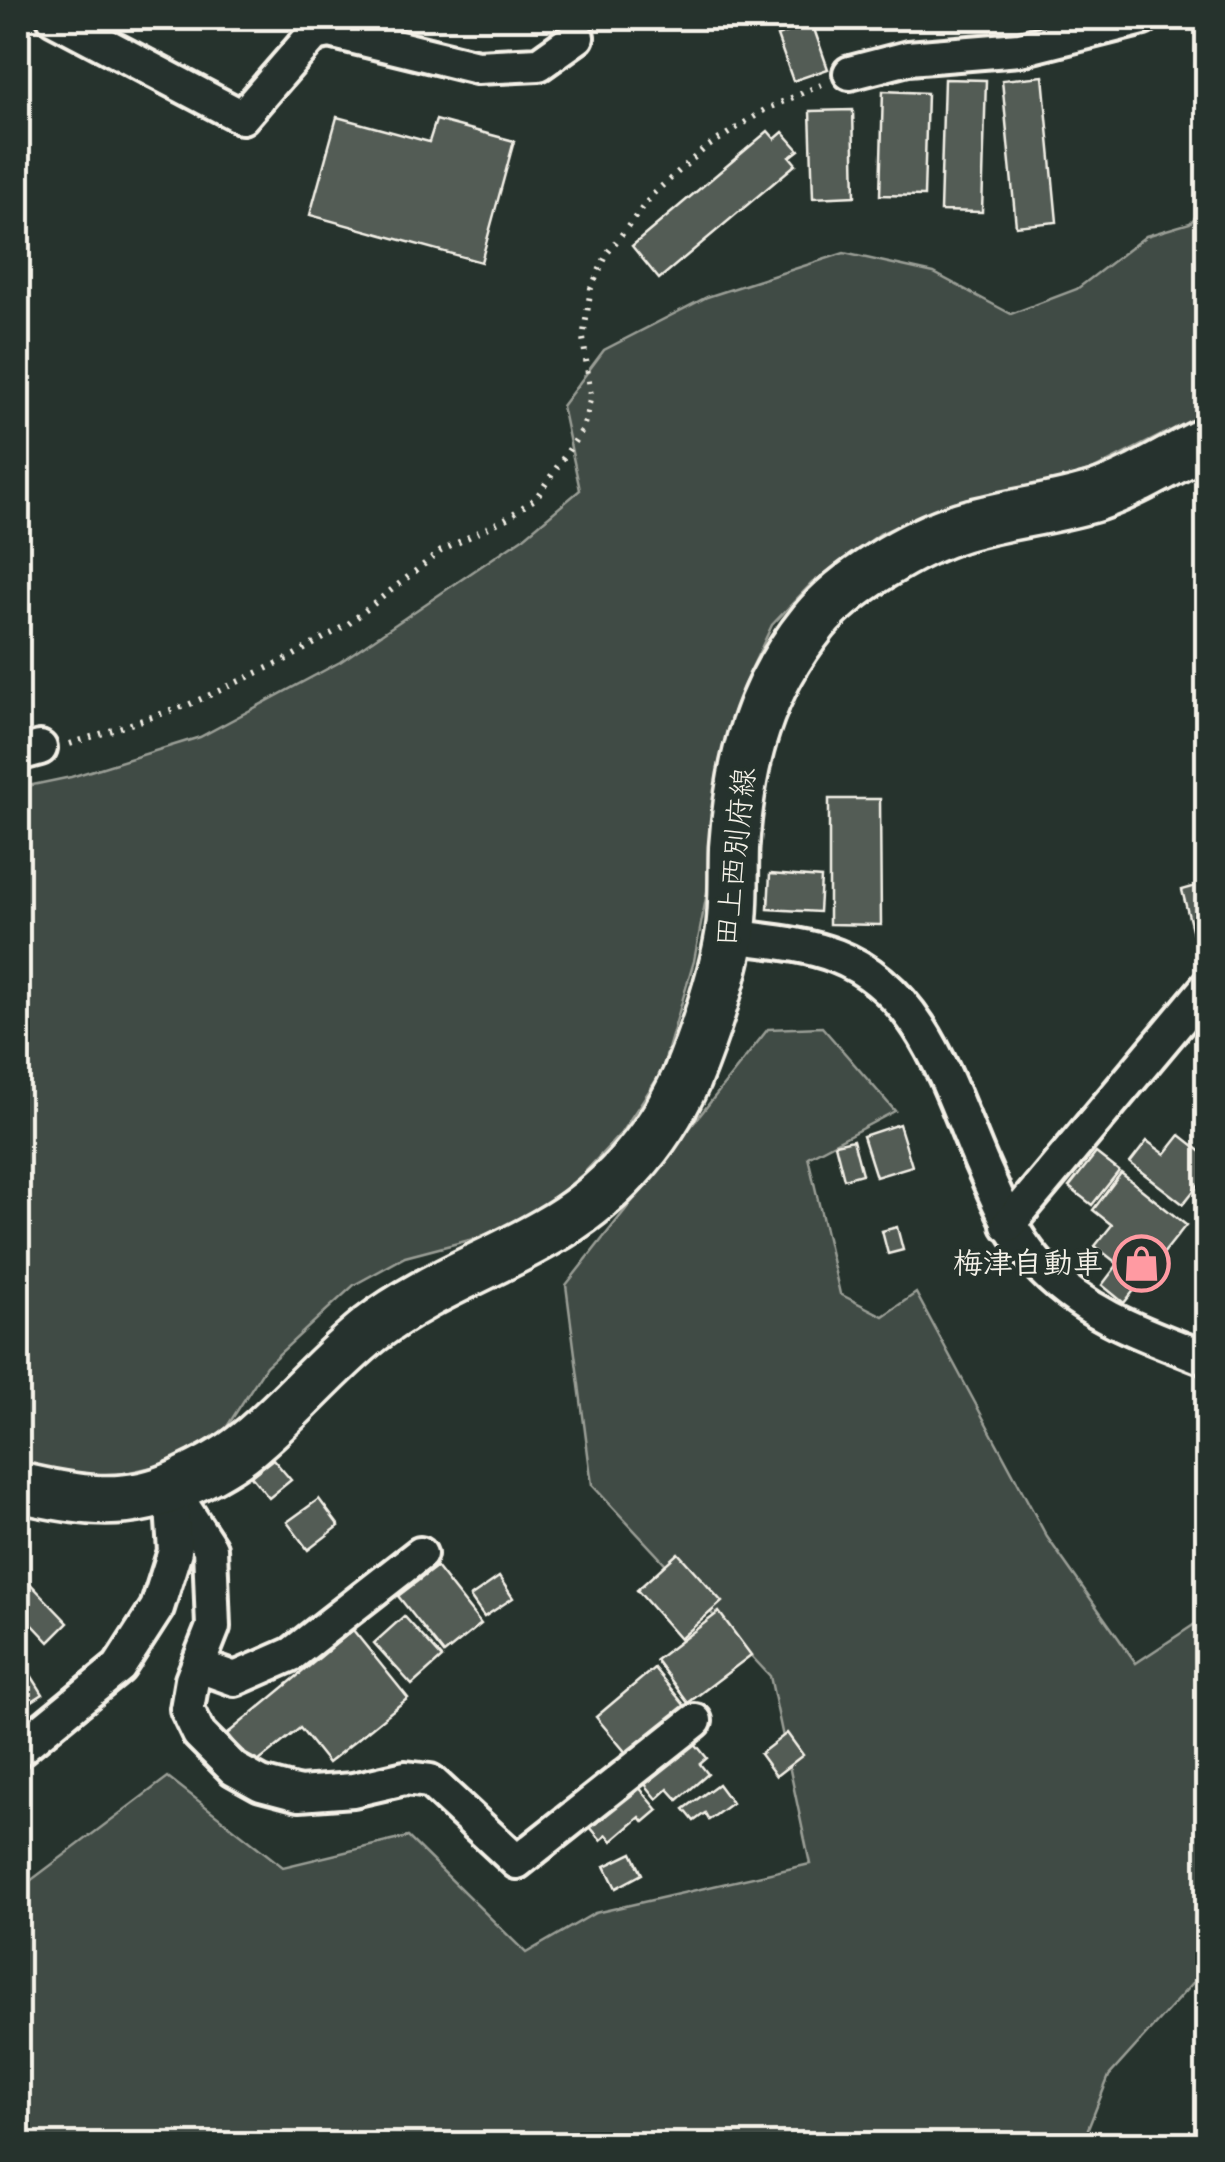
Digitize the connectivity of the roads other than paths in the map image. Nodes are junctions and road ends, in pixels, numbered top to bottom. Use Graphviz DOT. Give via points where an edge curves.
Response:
graph roads {
  1 [pos="54,18"];
  2 [pos="1143,18"];
  3 [pos="577,37"];
  4 [pos="850,73"];
  5 [pos="1208,441"];
  6 [pos="730,936"];
  7 [pos="1208,986"];
  8 [pos="1008,1225"];
  9 [pos="1208,1359"];
  10 [pos="18,1486"];
  11 [pos="171,1488"];
  12 [pos="420,1554"];
  13 [pos="198,1666"];
  14 [pos="695,1721"];
  15 [pos="18,1750"];
  1 -- 3 [label="street" via="242,118 314,34 330,31 477,67 539,64"];
  2 -- 4 [label="street" via="1020,49 908,58"];
  5 -- 6 [label="street, 田上西別府線" via="1103,494 914,546 818,616 782,663 751,737 734,844"];
  6 -- 8 [label="street" via="834,955 883,984 914,1016"];
  6 -- 11 [label="street, 田上西別府線" via="686,1079 628,1170 548,1232 430,1290 373,1328 247,1446"];
  7 -- 8 [label="street"];
  8 -- 9 [label="street" via="1080,1302 1117,1324"];
  10 -- 11 [label="street, 田上西別府線" via="94,1501 129,1501"];
  11 -- 13 [label="street" via="210,1548 213,1627"];
  11 -- 15 [label="street" via="175,1551 156,1608 119,1667"];
  12 -- 13 [label="street" via="292,1654 235,1679"];
  13 -- 14 [label="street" via="187,1708 198,1734 234,1768 299,1794 405,1778 430,1781 516,1862"];
}
